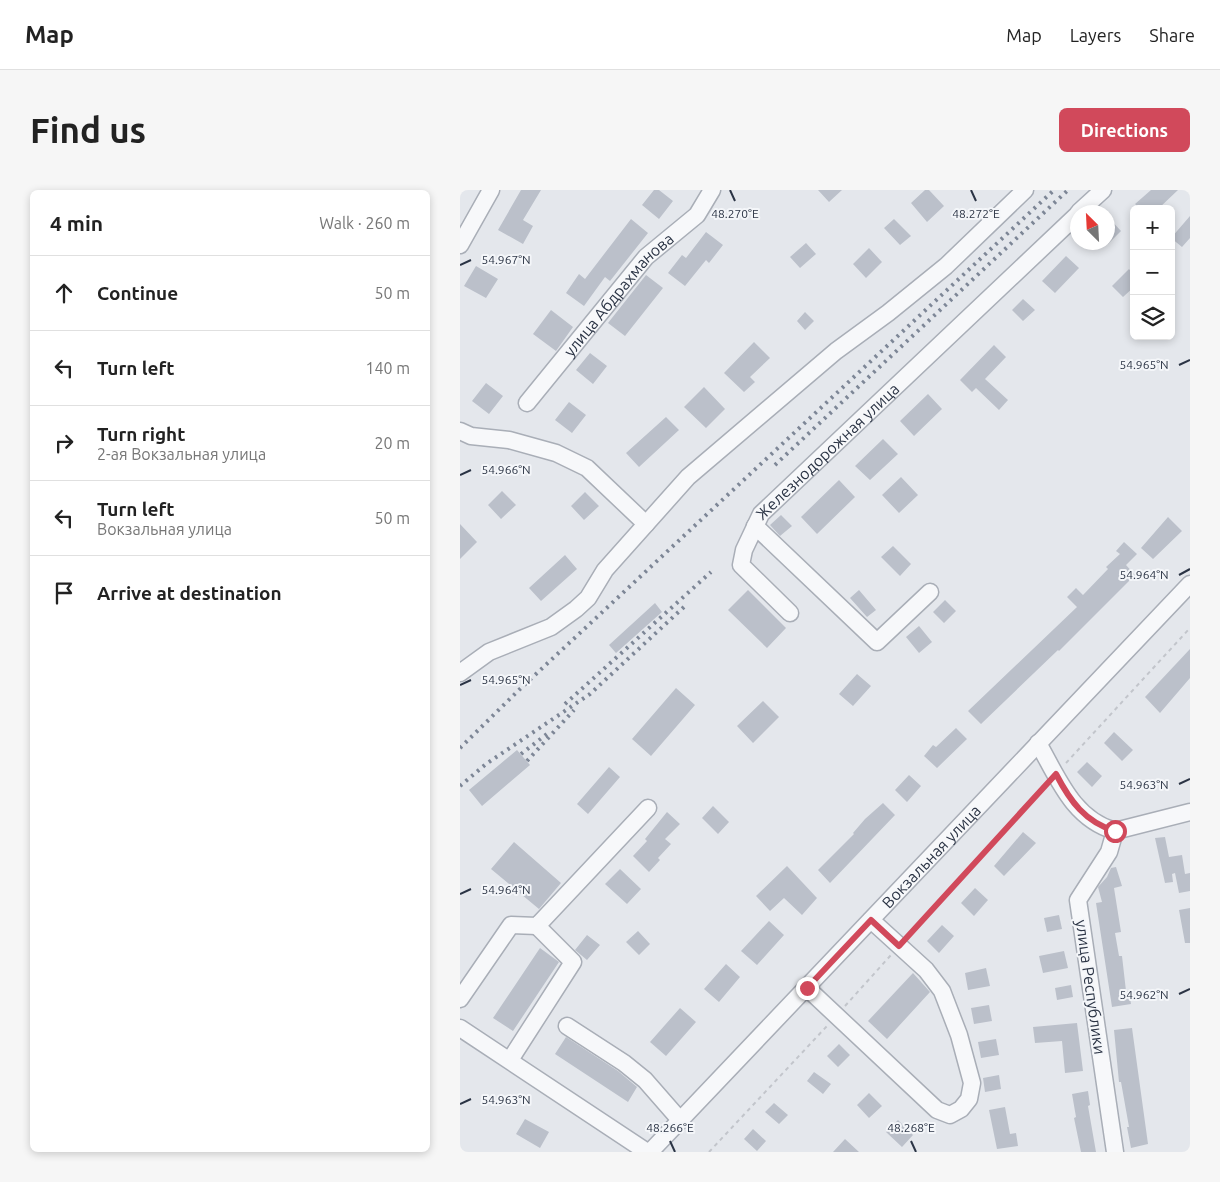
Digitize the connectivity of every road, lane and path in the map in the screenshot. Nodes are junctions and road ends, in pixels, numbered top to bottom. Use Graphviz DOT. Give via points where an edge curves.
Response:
graph roads {
  1 [pos="490,190"];
  2 [pos="712,190"];
  3 [pos="1025,190"];
  4 [pos="1103,190"];
  5 [pos="1087,205"];
  6 [pos="1070,221"];
  7 [pos="460,245"];
  8 [pos="527,403"];
  9 [pos="460,432"];
  10 [pos="646,524"];
  11 [pos="755,526"];
  12 [pos="1190,584"];
  13 [pos="930,592"];
  14 [pos="790,613"];
  15 [pos="1190,628"];
  16 [pos="460,673"];
  17 [pos="1038,742"];
  18 [pos="1056,774"];
  19 [pos="648,808"];
  20 [pos="1190,812"];
  21 [pos="1115,831"];
  22 [pos="871,920"];
  23 [pos="537,926"];
  24 [pos="899,946"];
  25 [pos="807,988"];
  26 [pos="460,999"];
  27 [pos="836,1016"];
  28 [pos="567,1026"];
  29 [pos="460,1028"];
  30 [pos="510,1060"];
  31 [pos="680,1120"];
  32 [pos="649,1152"];
  33 [pos="709,1152"];
  34 [pos="1115,1152"];
  1 -- 7 [label="street"];
  2 -- 8 [label="street, улица Абдрахманова" via="697,215 646,257"];
  3 -- 10 [label="street" via="946,266 836,351 688,478"];
  4 -- 5 [label="street, Железнодорожная улица"];
  6 -- 11 [label="street, Железнодорожная улица" via="762,514"];
  9 -- 10 [label="street" via="509,440 556,453 587,468"];
  10 -- 16 [label="street" via="605,570 588,598 576,610 551,627 489,652"];
  11 -- 13 [label="street, Железнодорожная улица" via="877,642"];
  11 -- 14 [label="street" via="740,565"];
  12 -- 17 [label="street, Вокзальная улица"];
  15 -- 18 [label="path"];
  17 -- 18 [label="street"];
  17 -- 22 [label="street, Вокзальная улица"];
  18 -- 21 [label="street" via="1067,795 1087,818 1100,827"];
  18 -- 24 [label="path"];
  19 -- 23 [label="street"];
  20 -- 21 [label="street"];
  21 -- 34 [label="street, улица Республики" via="1108,852 1078,900"];
  22 -- 24 [label="street"];
  22 -- 25 [label="street, Вокзальная улица"];
  23 -- 26 [label="street" via="511,925"];
  23 -- 30 [label="street" via="573,962"];
  24 -- 27 [label="path"];
  24 -- 27 [label="street" via="926,970 942,992 960,1035 972,1083 969,1099 961,1109 950,1115 937,1110"];
  25 -- 27 [label="street"];
  25 -- 31 [label="street, Вокзальная улица"];
  27 -- 33 [label="path"];
  28 -- 31 [label="street" via="645,1080"];
  29 -- 30 [label="street"];
  30 -- 32 [label="street"];
  31 -- 32 [label="street, Вокзальная улица"];
}
